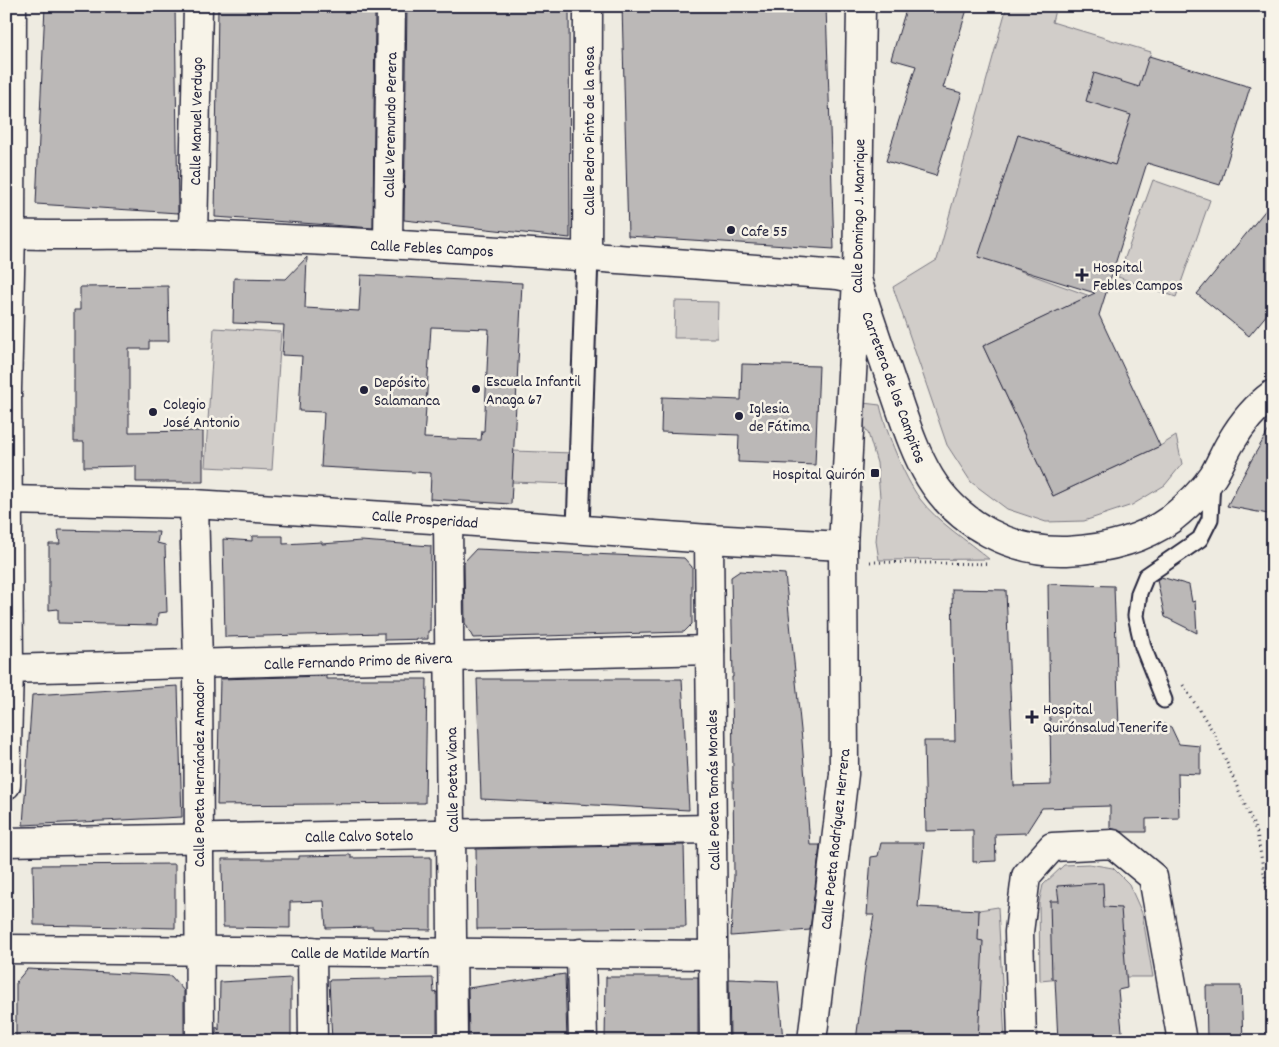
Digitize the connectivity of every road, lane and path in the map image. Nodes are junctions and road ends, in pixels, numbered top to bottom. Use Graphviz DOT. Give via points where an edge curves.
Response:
graph roads {
  1 [pos="12,6"];
  2 [pos="198,6"];
  3 [pos="391,6"];
  4 [pos="588,6"];
  5 [pos="861,6"];
  6 [pos="9,234"];
  7 [pos="193,235"];
  8 [pos="388,244"];
  9 [pos="587,256"];
  10 [pos="857,279"];
  11 [pos="7,389"];
  12 [pos="1273,394"];
  13 [pos="1213,476"];
  14 [pos="8,500"];
  15 [pos="194,504"];
  16 [pos="448,520"];
  17 [pos="578,529"];
  18 [pos="709,539"];
  19 [pos="842,553"];
  20 [pos="986,564"];
  21 [pos="710,650"];
  22 [pos="450,657"];
  23 [pos="198,664"];
  24 [pos="7,669"];
  25 [pos="1183,684"];
  26 [pos="1164,700"];
  27 [pos="6,785"];
  28 [pos="712,829"];
  29 [pos="451,834"];
  30 [pos="198,839"];
  31 [pos="6,842"];
  32 [pos="1273,925"];
  33 [pos="6,949"];
  34 [pos="199,950"];
  35 [pos="312,951"];
  36 [pos="452,952"];
  37 [pos="581,953"];
  38 [pos="713,955"];
  39 [pos="200,1041"];
  40 [pos="313,1041"];
  41 [pos="453,1041"];
  42 [pos="583,1041"];
  43 [pos="714,1041"];
  44 [pos="812,1041"];
  45 [pos="1022,1041"];
  46 [pos="1182,1041"];
  1 -- 6 [label="street"];
  2 -- 7 [label="street, Calle Manuel Verdugo"];
  3 -- 8 [label="street, Calle Veremundo Perera"];
  4 -- 9 [label="street, Calle Pedro Pinto de la Rosa"];
  5 -- 10 [label="street, Calle Domingo J. Manrique"];
  6 -- 7 [label="street, Calle Febles Campos"];
  6 -- 11 [label="street"];
  7 -- 8 [label="street, Calle Febles Campos"];
  8 -- 9 [label="street, Calle Febles Campos"];
  9 -- 10 [label="street, Calle Febles Campos"];
  9 -- 17 [label="street"];
  10 -- 13 [label="street, Carretera de los Campitos" via="912,442 930,478 950,504 980,529 1008,543 1036,550 1052,552 1110,546 1148,532 1169,520 1189,504"];
  10 -- 19 [label="street, Calle Domingo J. Manrique"];
  11 -- 14 [label="street"];
  12 -- 13 [label="street, Carretera de los Campitos" via="1247,418 1230,442"];
  13 -- 26 [label="lane" via="1210,519 1200,539 1146,576 1139,594 1136,616 1141,640"];
  14 -- 15 [label="street, Calle Prosperidad"];
  14 -- 24 [label="street"];
  15 -- 16 [label="street, Calle Prosperidad"];
  15 -- 23 [label="street, Calle Poeta Hernández Amador"];
  16 -- 17 [label="street, Calle Prosperidad"];
  16 -- 22 [label="street, Calle Poeta Viana"];
  17 -- 18 [label="street, Calle Prosperidad"];
  18 -- 19 [label="street, Calle Prosperidad"];
  18 -- 21 [label="street, Calle Poeta Tomás Morales"];
  19 -- 20 [label="path"];
  19 -- 44 [label="street, Calle Poeta Rodríguez Herrera" via="844,774"];
  21 -- 22 [label="street, Calle Fernando Primo de Rivera"];
  21 -- 28 [label="street, Calle Poeta Tomás Morales"];
  22 -- 23 [label="street, Calle Fernando Primo de Rivera"];
  22 -- 29 [label="street, Calle Poeta Viana"];
  23 -- 24 [label="street, Calle Fernando Primo de Rivera"];
  23 -- 30 [label="street, Calle Poeta Hernández Amador"];
  24 -- 27 [label="street"];
  25 -- 32 [label="path" via="1214,733 1257,833"];
  28 -- 29 [label="street, Calle Calvo Sotelo"];
  28 -- 38 [label="street, Calle Poeta Tomás Morales"];
  29 -- 30 [label="street, Calle Calvo Sotelo"];
  29 -- 36 [label="street, Calle Poeta Viana"];
  30 -- 31 [label="street, Calle Calvo Sotelo"];
  30 -- 34 [label="street, Calle Poeta Hernández Amador"];
  33 -- 34 [label="street, Calle de Matilde Martín"];
  34 -- 35 [label="street, Calle de Matilde Martín"];
  34 -- 39 [label="street, Calle Poeta Hernández Amador"];
  35 -- 36 [label="street, Calle de Matilde Martín"];
  35 -- 40 [label="street"];
  36 -- 37 [label="street, Calle de Matilde Martín"];
  36 -- 41 [label="street, Calle Poeta Viana"];
  37 -- 38 [label="street, Calle de Matilde Martín"];
  37 -- 42 [label="street"];
  38 -- 43 [label="street, Calle Poeta Tomás Morales"];
  45 -- 46 [label="street" via="1019,932 1026,876 1052,847 1113,844 1154,876"];
}
